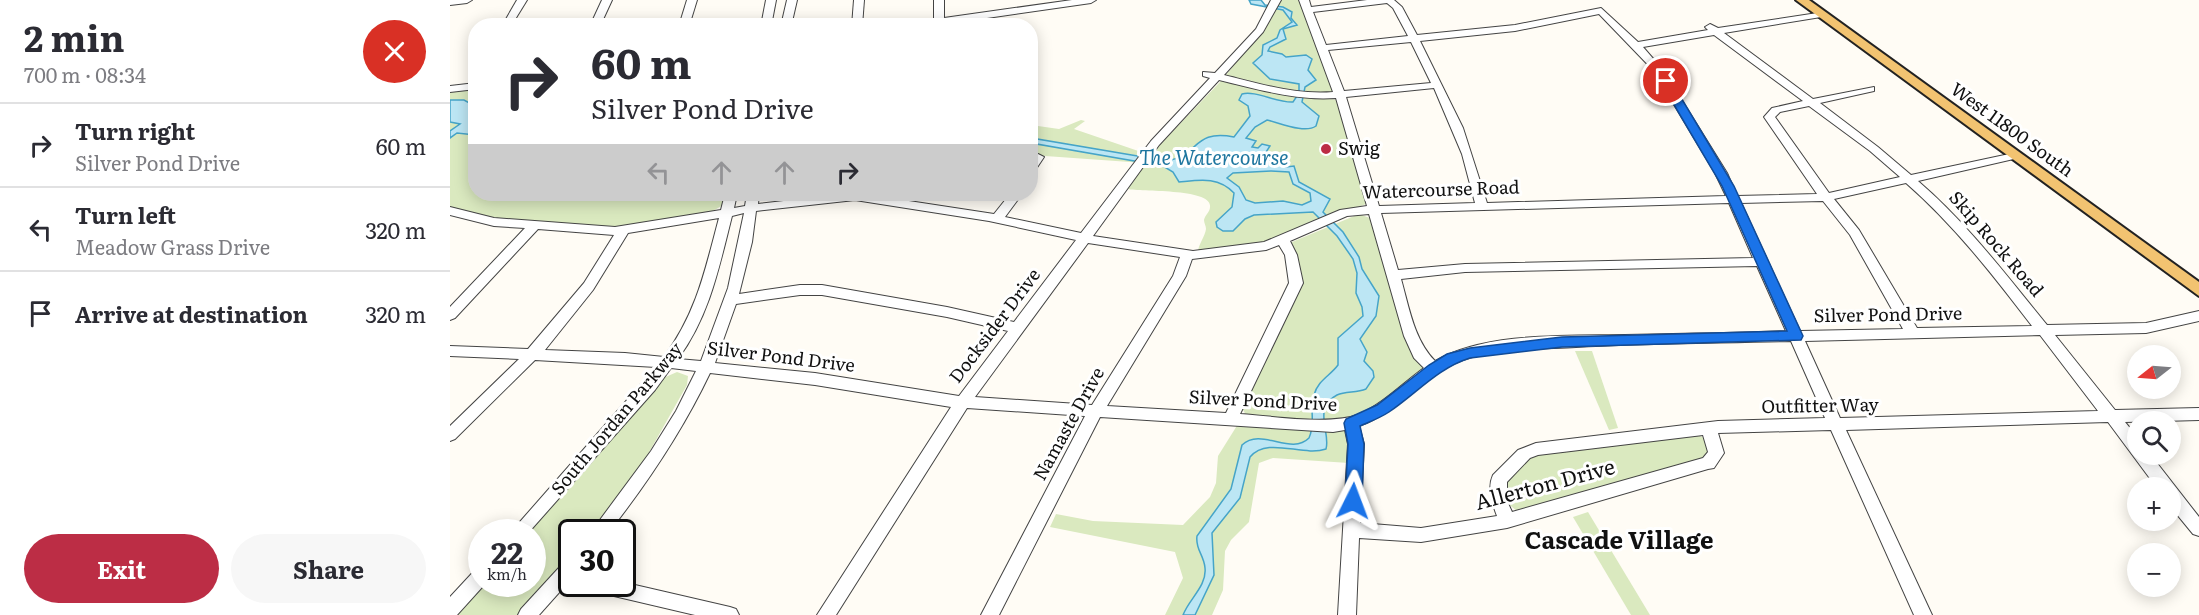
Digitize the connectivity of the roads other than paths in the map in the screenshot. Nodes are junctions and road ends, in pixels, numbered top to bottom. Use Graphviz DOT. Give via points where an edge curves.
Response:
graph roads {
  1 [pos="467,0"];
  2 [pos="522,0"];
  3 [pos="608,0"];
  4 [pos="692,0"];
  5 [pos="771,0"];
  6 [pos="792,0"];
  7 [pos="859,0"];
  8 [pos="939,0"];
  9 [pos="1091,0"];
  10 [pos="1389,0"];
  11 [pos="1802,0"];
  12 [pos="450,2"];
  13 [pos="1274,4"];
  14 [pos="1025,5"];
  15 [pos="1306,5"];
  16 [pos="1821,14"];
  17 [pos="512,18"];
  18 [pos="599,18"];
  19 [pos="686,18"];
  20 [pos="768,18"];
  21 [pos="788,18"];
  22 [pos="857,18"];
  23 [pos="939,18"];
  24 [pos="955,18"];
  25 [pos="1712,29"];
  26 [pos="1414,38"];
  27 [pos="1636,45"];
  28 [pos="1322,48"];
  29 [pos="1213,76"];
  30 [pos="468,84"];
  31 [pos="1438,85"];
  32 [pos="1870,88"];
  33 [pos="450,89"];
  34 [pos="1340,96"];
  35 [pos="1810,102"];
  36 [pos="2014,156"];
  37 [pos="1911,180"];
  38 [pos="1827,197"];
  39 [pos="1734,199"];
  40 [pos="729,201"];
  41 [pos="752,201"];
  42 [pos="892,201"];
  43 [pos="1010,201"];
  44 [pos="1482,206"];
  45 [pos="1373,208"];
  46 [pos="455,213"];
  47 [pos="726,213"];
  48 [pos="997,218"];
  49 [pos="535,225"];
  50 [pos="623,230"];
  51 [pos="1085,238"];
  52 [pos="1283,240"];
  53 [pos="1187,255"];
  54 [pos="1763,262"];
  55 [pos="1392,274"];
  56 [pos="2199,290"];
  57 [pos="733,300"];
  58 [pos="450,315"];
  59 [pos="2199,316"];
  60 [pos="1018,328"];
  61 [pos="2043,330"];
  62 [pos="1913,334"];
  63 [pos="1796,336"];
  64 [pos="450,351"];
  65 [pos="532,354"];
  66 [pos="668,363"];
  67 [pos="706,367"];
  68 [pos="1434,369"];
  69 [pos="962,403"];
  70 [pos="1095,411"];
  71 [pos="2199,414"];
  72 [pos="2112,417"];
  73 [pos="1230,420"];
  74 [pos="1351,423"];
  75 [pos="1837,425"];
  76 [pos="1708,428"];
  77 [pos="450,435"];
  78 [pos="2127,436"];
  79 [pos="2149,465"];
  80 [pos="2159,477"];
  81 [pos="2181,506"];
  82 [pos="530,519"];
  83 [pos="609,519"];
  84 [pos="1507,521"];
  85 [pos="2199,529"];
  86 [pos="1352,530"];
  87 [pos="558,583"];
  88 [pos="468,590"];
  89 [pos="636,593"];
  90 [pos="450,610"];
  91 [pos="526,615"];
  92 [pos="730,615"];
  93 [pos="826,615"];
  94 [pos="990,615"];
  95 [pos="1347,615"];
  96 [pos="1923,615"];
  1 -- 12 [label="street"];
  2 -- 17 [label="street"];
  3 -- 18 [label="street"];
  4 -- 19 [label="street"];
  5 -- 20 [label="street"];
  6 -- 21 [label="street"];
  7 -- 22 [label="street"];
  8 -- 23 [label="street"];
  9 -- 14 [label="street"];
  10 -- 15 [label="street"];
  10 -- 26 [label="street"];
  11 -- 16 [label="main road, West 11800 South"];
  13 -- 29 [label="street, Docksider Drive" via="1260,30"];
  14 -- 24 [label="street"];
  15 -- 28 [label="street"];
  16 -- 25 [label="street"];
  16 -- 36 [label="main road, West 11800 South"];
  25 -- 27 [label="street"];
  25 -- 35 [label="street, Skip Rock Road"];
  26 -- 27 [label="street" via="1515,28 1600,11"];
  26 -- 28 [label="street"];
  26 -- 31 [label="street"];
  27 -- 39 [label="street" via="1666,81"];
  28 -- 34 [label="street"];
  29 -- 34 [label="street" via="1291,93"];
  29 -- 51 [label="street, Docksider Drive" via="1155,144"];
  30 -- 33 [label="street"];
  31 -- 34 [label="street"];
  31 -- 44 [label="street" via="1465,145"];
  32 -- 35 [label="street"];
  34 -- 45 [label="street"];
  35 -- 37 [label="street, Skip Rock Road"];
  35 -- 38 [label="street" via="1773,111 1769,117"];
  36 -- 37 [label="street, Watercourse Road"];
  36 -- 56 [label="main road, West 11800 South"];
  37 -- 38 [label="street, Watercourse Road"];
  37 -- 61 [label="street, Skip Rock Road" via="1963,230"];
  38 -- 39 [label="street, Watercourse Road"];
  38 -- 62 [label="street" via="1855,233"];
  39 -- 44 [label="street, Watercourse Road"];
  39 -- 54 [label="street"];
  40 -- 47 [label="street, South Jordan Parkway"];
  41 -- 47 [label="street, Watercourse Road"];
  41 -- 57 [label="street, South Jordan Parkway"];
  42 -- 48 [label="street, Watercourse Road"];
  43 -- 48 [label="street"];
  44 -- 45 [label="street, Watercourse Road"];
  45 -- 52 [label="street, Watercourse Road" via="1349,212"];
  45 -- 55 [label="street"];
  46 -- 49 [label="street, Watercourse Road"];
  47 -- 50 [label="street, Watercourse Road"];
  47 -- 66 [label="street, South Jordan Parkway" via="704,299"];
  48 -- 51 [label="street, Watercourse Road"];
  49 -- 50 [label="street, Watercourse Road"];
  49 -- 58 [label="street"];
  50 -- 65 [label="street" via="602,268"];
  51 -- 53 [label="street, Watercourse Road"];
  51 -- 60 [label="street, Docksider Drive"];
  52 -- 53 [label="street, Watercourse Road" via="1253,249"];
  52 -- 73 [label="street" via="1291,255 1296,284"];
  53 -- 70 [label="street, Namaste Drive" via="1179,276"];
  54 -- 55 [label="street" via="1465,267"];
  54 -- 63 [label="street"];
  55 -- 68 [label="street" via="1413,342"];
  57 -- 60 [label="street" via="822,290"];
  57 -- 67 [label="street, South Jordan Parkway"];
  59 -- 61 [label="street, Silver Pond Drive" via="2157,327"];
  60 -- 69 [label="street, Docksider Drive"];
  61 -- 62 [label="street, Silver Pond Drive"];
  61 -- 72 [label="street, Skip Rock Road"];
  62 -- 63 [label="street, Silver Pond Drive"];
  63 -- 68 [label="street, Silver Pond Drive" via="1551,343 1470,353"];
  63 -- 75 [label="street"];
  64 -- 65 [label="street, Silver Pond Drive"];
  65 -- 66 [label="street, Silver Pond Drive"];
  65 -- 77 [label="street"];
  66 -- 67 [label="street, Silver Pond Drive"];
  66 -- 82 [label="street, South Jordan Parkway"];
  67 -- 69 [label="street, Silver Pond Drive"];
  67 -- 83 [label="street, South Jordan Parkway" via="654,458"];
  68 -- 74 [label="street, Silver Pond Drive" via="1383,409"];
  69 -- 70 [label="street, Silver Pond Drive"];
  69 -- 93 [label="street, Docksider Drive"];
  70 -- 73 [label="street, Silver Pond Drive"];
  70 -- 94 [label="street, Namaste Drive"];
  71 -- 72 [label="street, Outfitter Way"];
  72 -- 75 [label="street, Outfitter Way"];
  72 -- 78 [label="street, Skip Rock Road"];
  73 -- 74 [label="street, Silver Pond Drive" via="1333,426"];
  74 -- 86 [label="street" via="1356,444"];
  75 -- 76 [label="street, Outfitter Way"];
  75 -- 96 [label="street"];
  76 -- 84 [label="street, Allerton Drive" via="1716,453 1708,463"];
  76 -- 84 [label="street, Outfitter Way" via="1532,450 1499,480 1499,501"];
  79 -- 80 [label="street"];
  81 -- 85 [label="street"];
  84 -- 86 [label="street, Allerton Drive" via="1421,535"];
  86 -- 95 [label="street"];
  87 -- 91 [label="street"];
  88 -- 90 [label="street"];
  89 -- 92 [label="street"];
}
